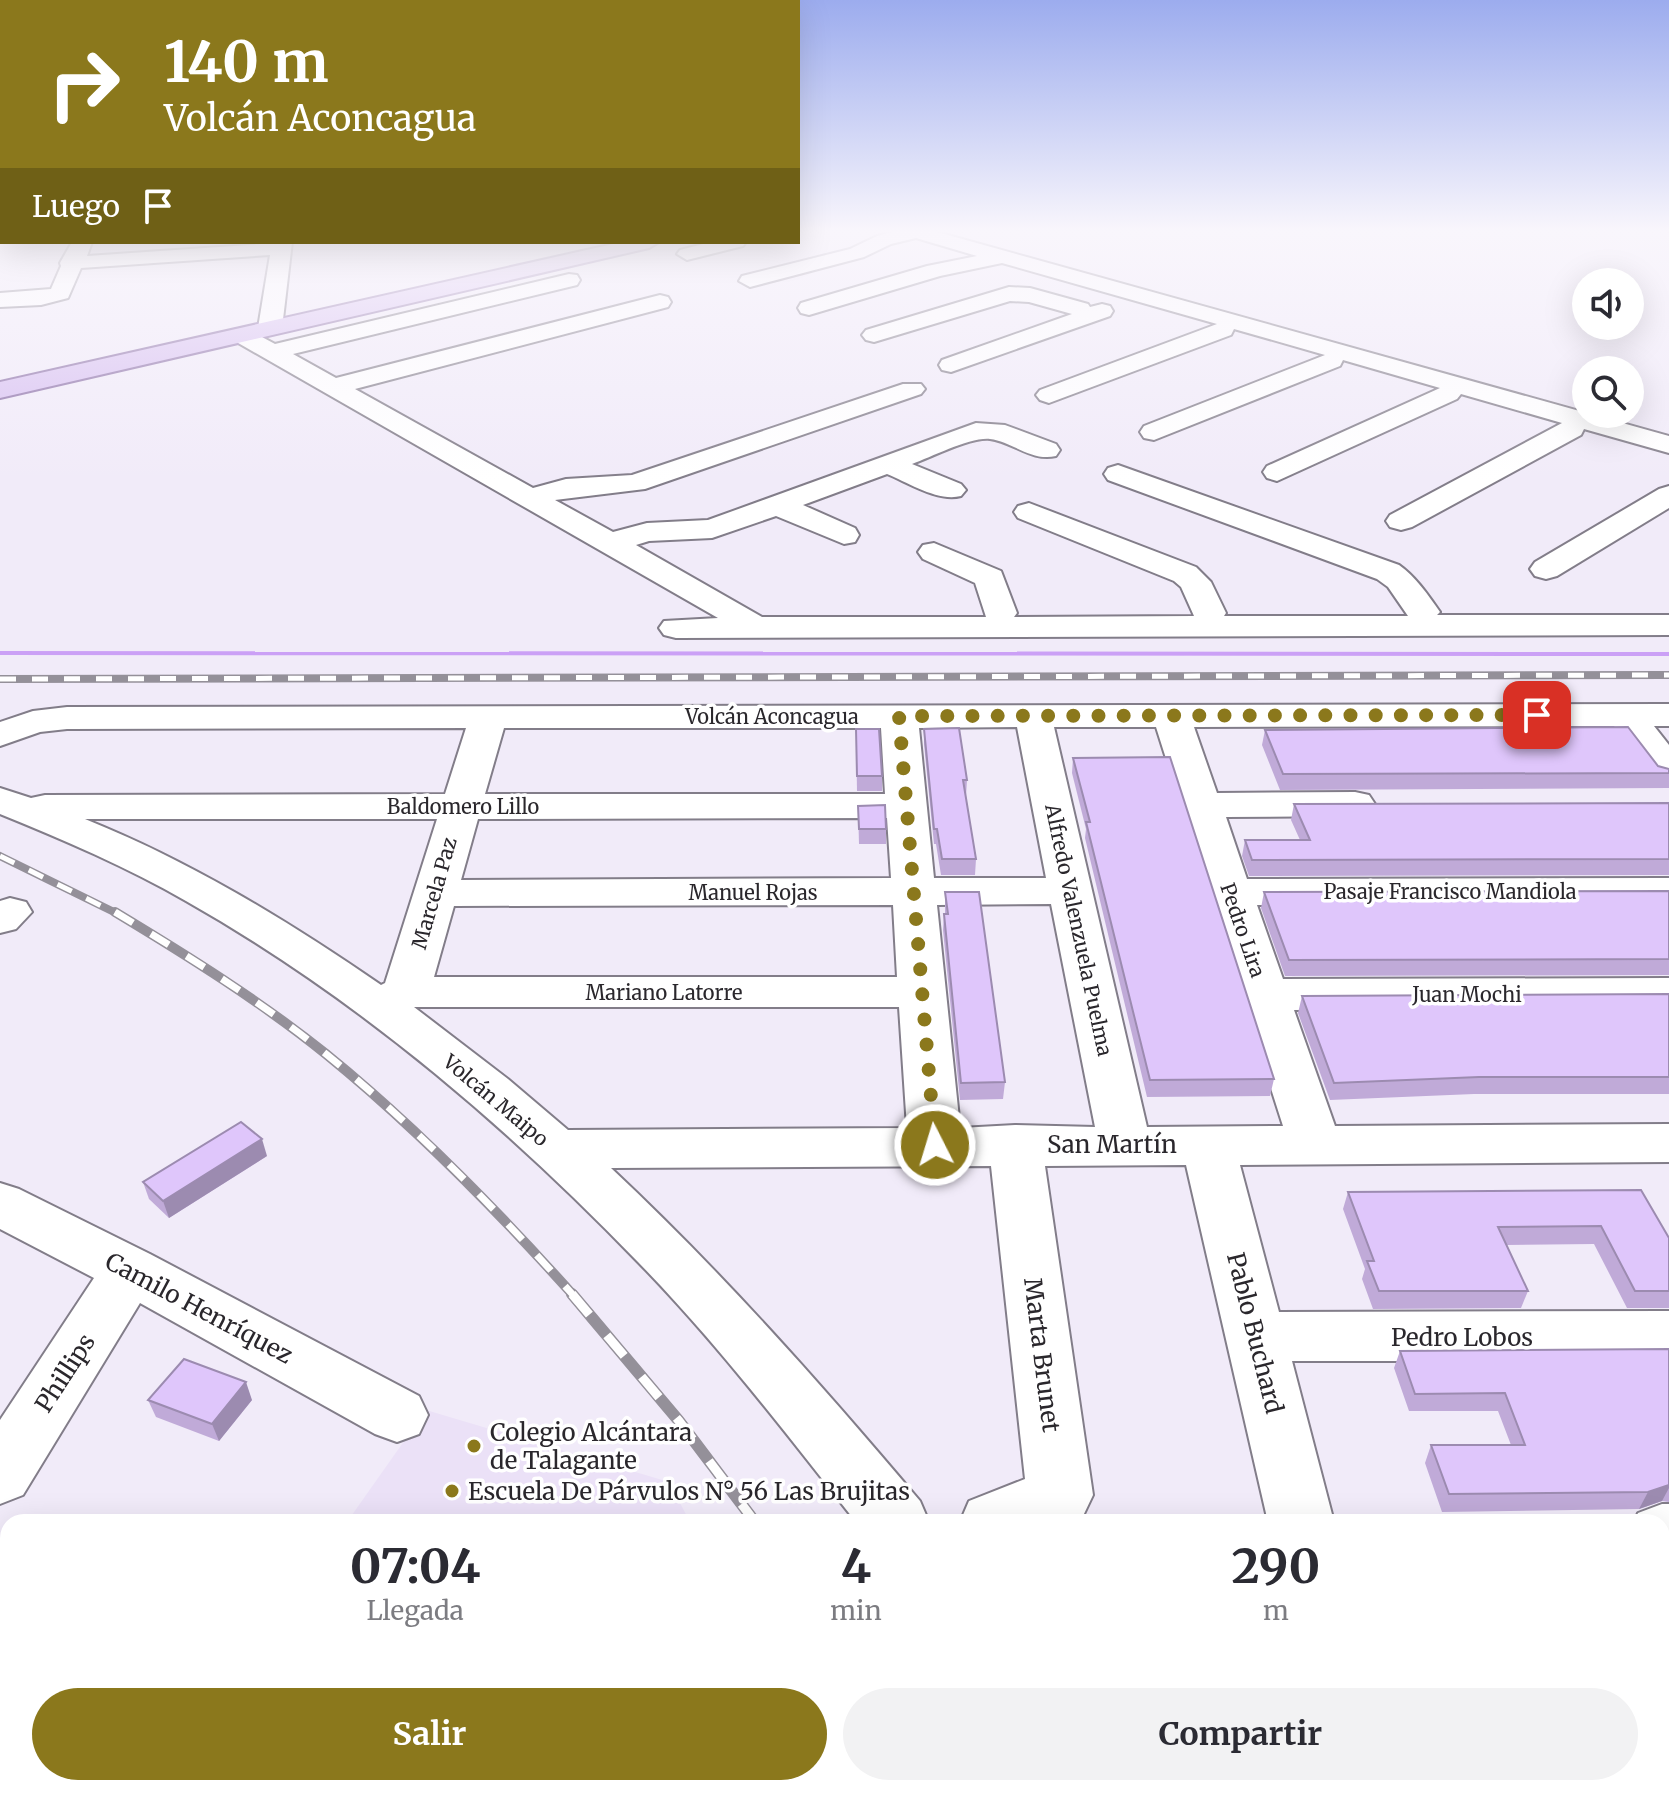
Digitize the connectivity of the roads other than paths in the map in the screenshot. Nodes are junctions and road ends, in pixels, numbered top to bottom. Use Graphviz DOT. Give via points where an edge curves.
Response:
graph roads {
  1 [pos="275,314"];
  2 [pos="373,314"];
  3 [pos="402,314"];
  4 [pos="614,314"];
  5 [pos="944,314"];
  6 [pos="1092,314"];
  7 [pos="1170,314"];
  8 [pos="1202,314"];
  9 [pos="1223,330"];
  10 [pos="241,335"];
  11 [pos="874,335"];
  12 [pos="272,340"];
  13 [pos="1331,361"];
  14 [pos="951,365"];
  15 [pos="335,386"];
  16 [pos="912,389"];
  17 [pos="0,390"];
  18 [pos="1448,394"];
  19 [pos="1049,395"];
  20 [pos="1571,429"];
  21 [pos="1154,432"];
  22 [pos="1669,445"];
  23 [pos="1046,450"];
  24 [pos="1669,457"];
  25 [pos="887,464"];
  26 [pos="1277,472"];
  27 [pos="1118,474"];
  28 [pos="951,490"];
  29 [pos="1669,495"];
  30 [pos="531,497"];
  31 [pos="777,505"];
  32 [pos="1029,512"];
  33 [pos="1401,521"];
  34 [pos="844,535"];
  35 [pos="611,542"];
  36 [pos="934,552"];
  37 [pos="1546,569"];
  38 [pos="1669,611"];
  39 [pos="1423,612"];
  40 [pos="1000,613"];
  41 [pos="1209,613"];
  42 [pos="677,621"];
  43 [pos="746,621"];
  44 [pos="1669,625"];
  45 [pos="1625,715"];
  46 [pos="1669,715"];
  47 [pos="899,716"];
  48 [pos="1033,716"];
  49 [pos="1171,716"];
  50 [pos="488,717"];
  51 [pos="0,735"];
  52 [pos="1664,793"];
  53 [pos="10,804"];
  54 [pos="1388,804"];
  55 [pos="1201,805"];
  56 [pos="459,806"];
  57 [pos="907,806"];
  58 [pos="914,891"];
  59 [pos="1071,891"];
  60 [pos="1669,891"];
  61 [pos="1230,892"];
  62 [pos="434,893"];
  63 [pos="922,992"];
  64 [pos="1669,993"];
  65 [pos="1265,995"];
  66 [pos="391,999"];
  67 [pos="1669,1143"];
  68 [pos="1015,1144"];
  69 [pos="1125,1144"];
  70 [pos="1208,1144"];
  71 [pos="1315,1144"];
  72 [pos="935,1145"];
  73 [pos="554,1149"];
  74 [pos="0,1204"];
  75 [pos="130,1270"];
  76 [pos="1669,1336"];
  77 [pos="1256,1337"];
  78 [pos="397,1415"];
  79 [pos="0,1475"];
  80 [pos="889,1514"];
  81 [pos="1013,1514"];
  82 [pos="1299,1514"];
  1 -- 12 [label="street"];
  2 -- 12 [label="main road"];
  3 -- 12 [label="street"];
  4 -- 15 [label="street"];
  5 -- 11 [label="street"];
  6 -- 14 [label="street"];
  7 -- 9 [label="street"];
  8 -- 22 [label="street"];
  9 -- 13 [label="street"];
  9 -- 19 [label="street"];
  10 -- 12 [label="street"];
  10 -- 17 [label="main road"];
  12 -- 15 [label="street"];
  13 -- 18 [label="street"];
  13 -- 21 [label="street"];
  15 -- 30 [label="street"];
  16 -- 30 [label="street" via="635,483 566,488"];
  18 -- 20 [label="street"];
  18 -- 26 [label="street"];
  20 -- 24 [label="street"];
  20 -- 33 [label="street"];
  23 -- 25 [label="street" via="978,424"];
  25 -- 28 [label="street"];
  25 -- 31 [label="street"];
  27 -- 39 [label="street" via="1388,572"];
  29 -- 37 [label="street"];
  30 -- 35 [label="street"];
  31 -- 34 [label="street"];
  31 -- 35 [label="street" via="712,529 647,532"];
  32 -- 41 [label="street" via="1185,574 1195,582"];
  35 -- 43 [label="street"];
  36 -- 40 [label="street" via="990,578"];
  38 -- 39 [label="street"];
  39 -- 41 [label="street"];
  40 -- 41 [label="street"];
  40 -- 43 [label="street"];
  42 -- 43 [label="street"];
  43 -- 44 [label="street"];
  45 -- 46 [label="street, Volcán Aconcagua"];
  45 -- 49 [label="street, Volcán Aconcagua"];
  45 -- 52 [label="street"];
  47 -- 48 [label="street, Volcán Aconcagua"];
  47 -- 50 [label="street, Volcán Aconcagua"];
  47 -- 57 [label="street"];
  48 -- 49 [label="street, Volcán Aconcagua"];
  48 -- 59 [label="street, Alfredo Valenzuela Puelma"];
  49 -- 55 [label="street, Pedro Lira"];
  50 -- 51 [label="street, Volcán Aconcagua" via="67,718 33,722"];
  50 -- 56 [label="street, Marcela Paz"];
  53 -- 56 [label="street, Baldomero Lillo"];
  53 -- 66 [label="street, Volcán Maipo" via="73,826"];
  54 -- 55 [label="street"];
  55 -- 61 [label="street, Pedro Lira"];
  56 -- 57 [label="street, Baldomero Lillo"];
  56 -- 62 [label="street, Marcela Paz"];
  57 -- 58 [label="street"];
  58 -- 59 [label="street, Manuel Rojas"];
  58 -- 62 [label="street, Manuel Rojas"];
  58 -- 63 [label="street"];
  59 -- 69 [label="street, Alfredo Valenzuela Puelma"];
  60 -- 61 [label="street, Pasaje Francisco Mandiola"];
  61 -- 65 [label="street, Pedro Lira"];
  62 -- 66 [label="street, Marcela Paz"];
  63 -- 66 [label="street, Mariano Latorre"];
  63 -- 72 [label="street"];
  64 -- 65 [label="street, Juan Mochi"];
  65 -- 71 [label="street, Pedro Lira"];
  66 -- 73 [label="street, Volcán Maipo" via="454,1063"];
  67 -- 71 [label="street, San Martín"];
  68 -- 69 [label="street, San Martín"];
  68 -- 72 [label="street, San Martín"];
  68 -- 81 [label="street, Marta Brunet" via="1060,1495"];
  69 -- 70 [label="street, San Martín"];
  70 -- 71 [label="street, San Martín"];
  70 -- 77 [label="street, Pablo Buchard"];
  72 -- 73 [label="street, San Martín"];
  73 -- 80 [label="street, Volcán Maipo" via="734,1326"];
  74 -- 75 [label="street, Camilo Henríquez"];
  75 -- 78 [label="street, Camilo Henríquez"];
  75 -- 79 [label="street, Phillips"];
  76 -- 77 [label="street, Pedro Lobos"];
  77 -- 82 [label="street, Pablo Buchard"];
}
